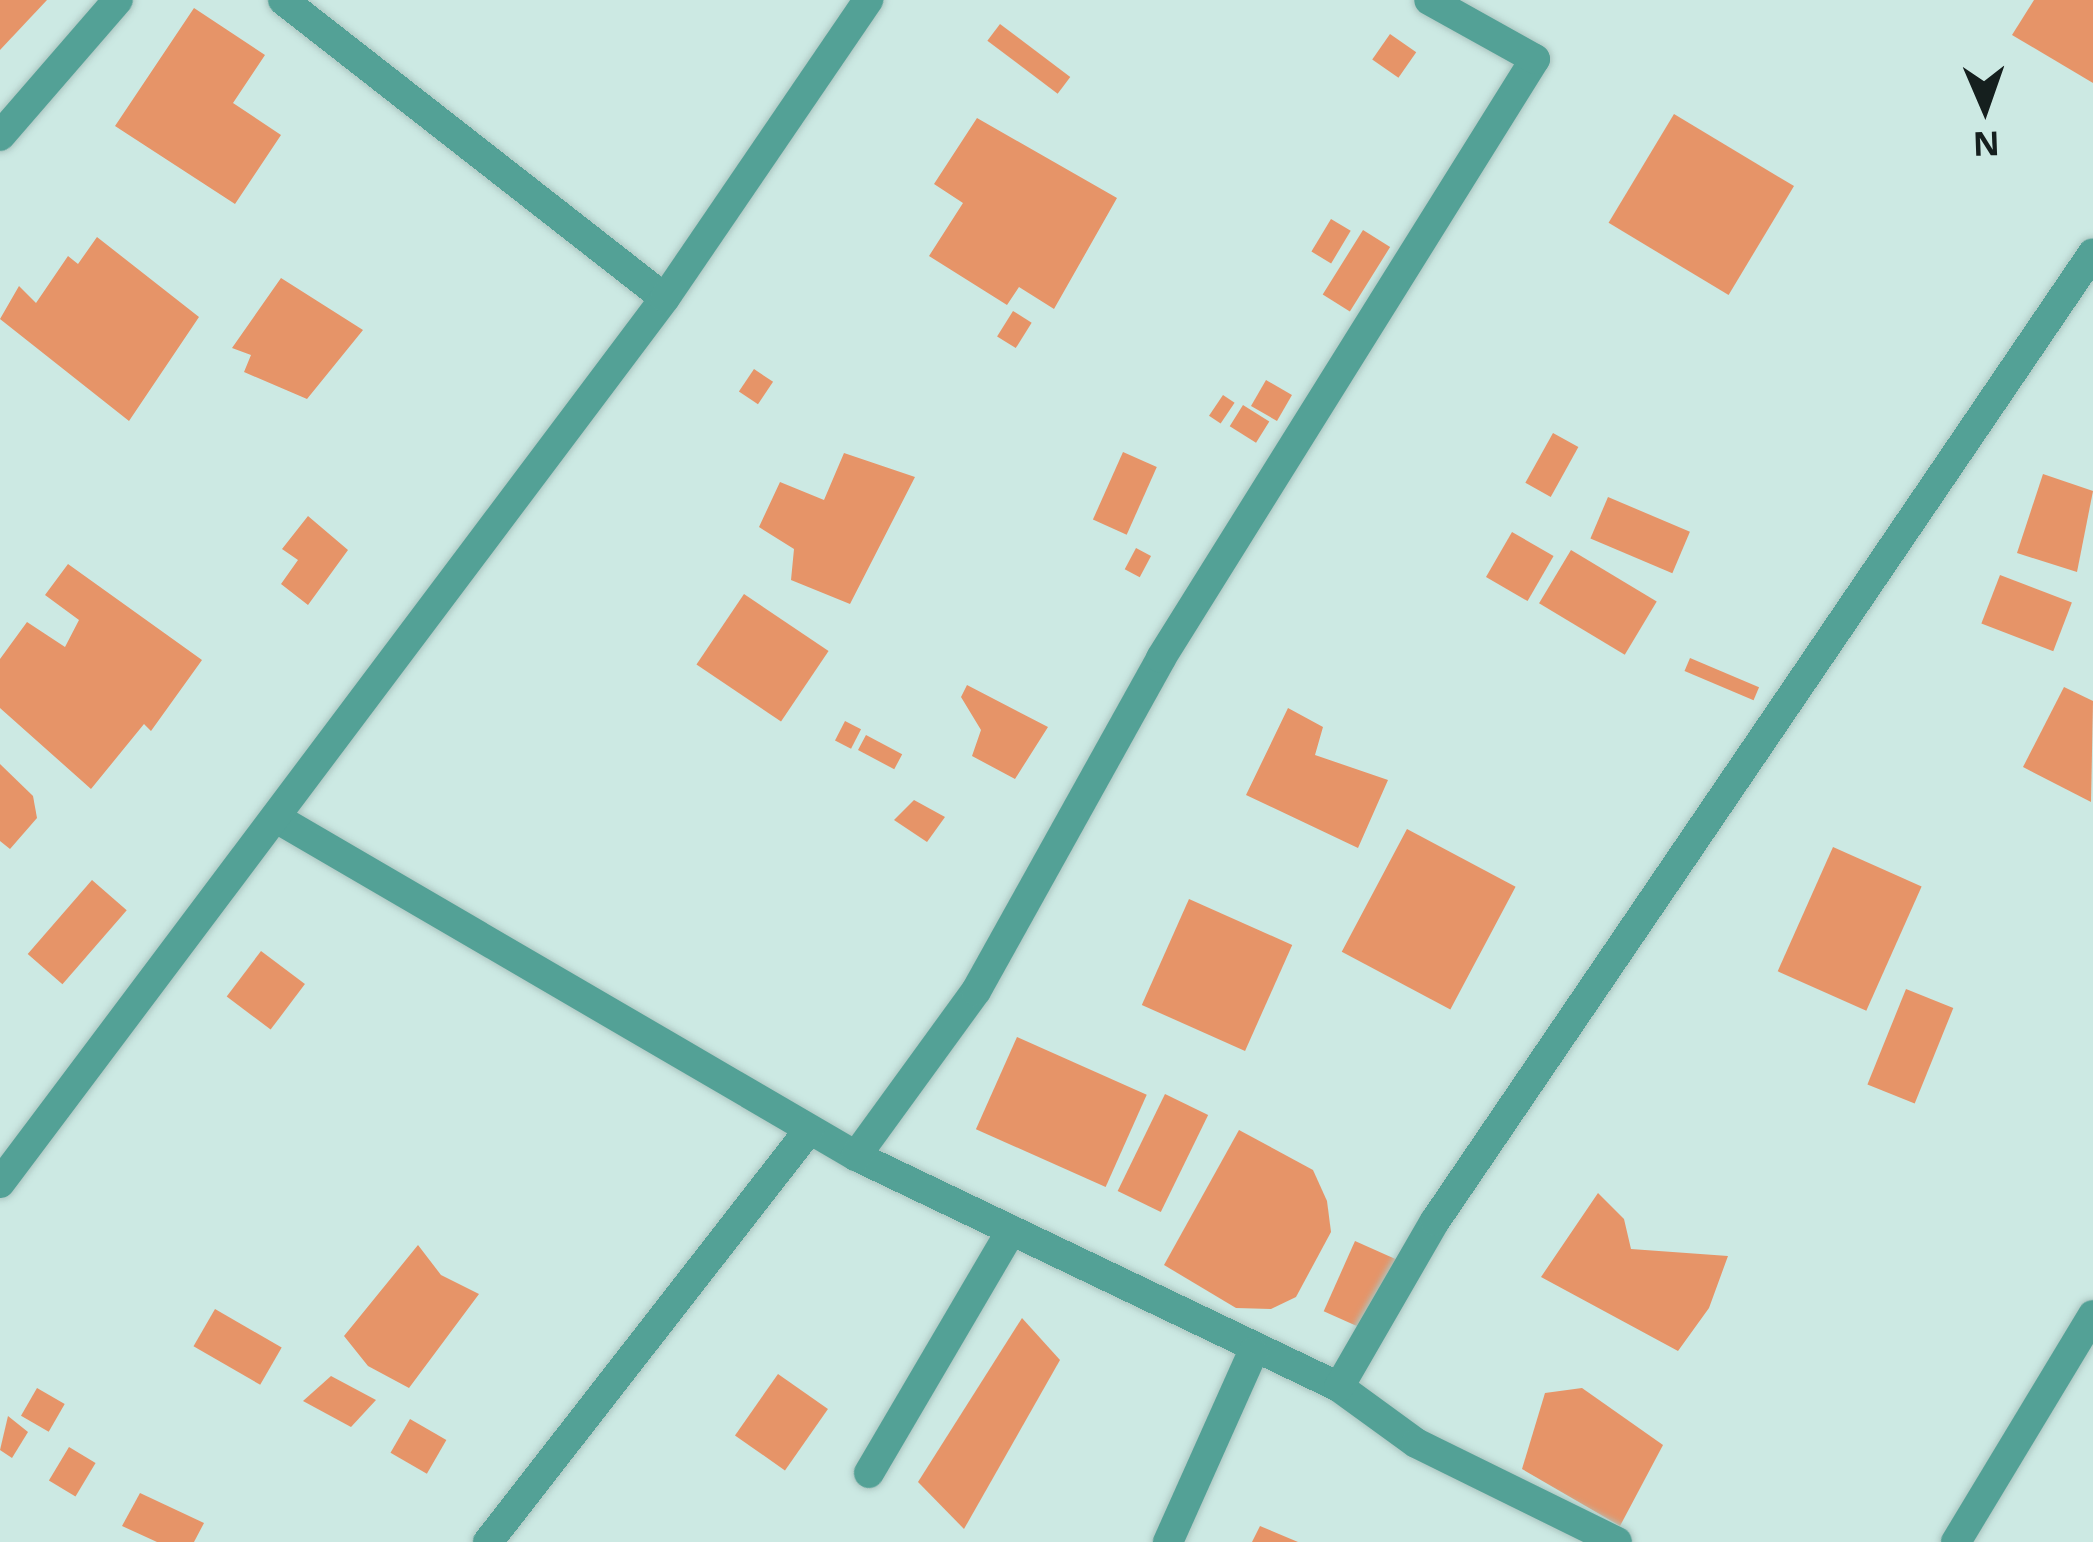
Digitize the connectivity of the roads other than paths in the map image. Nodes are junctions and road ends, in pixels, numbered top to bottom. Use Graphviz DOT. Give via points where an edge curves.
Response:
graph roads {
  1 [pos="118,0"];
  2 [pos="283,0"];
  3 [pos="868,0"];
  4 [pos="1429,0"];
  5 [pos="0,136"];
  6 [pos="2093,253"];
  7 [pos="665,298"];
  8 [pos="278,819"];
  9 [pos="809,1130"];
  10 [pos="856,1156"];
  11 [pos="0,1183"];
  12 [pos="1011,1231"];
  13 [pos="2093,1315"];
  14 [pos="1253,1352"];
  15 [pos="1339,1387"];
  16 [pos="869,1473"];
  17 [pos="488,1542"];
  18 [pos="1168,1542"];
  19 [pos="1617,1542"];
  20 [pos="1956,1542"];
  1 -- 5 [label="street"];
  2 -- 7 [label="street"];
  3 -- 7 [label="street"];
  4 -- 10 [label="street" via="1535,58 1161,658 976,991"];
  6 -- 15 [label="street" via="1435,1220"];
  7 -- 8 [label="street"];
  8 -- 9 [label="street"];
  8 -- 11 [label="street"];
  9 -- 10 [label="street"];
  9 -- 17 [label="street"];
  10 -- 12 [label="street"];
  12 -- 14 [label="street"];
  12 -- 16 [label="street"];
  13 -- 20 [label="street"];
  14 -- 15 [label="street"];
  14 -- 18 [label="street"];
  15 -- 19 [label="street" via="1417,1443"];
}
